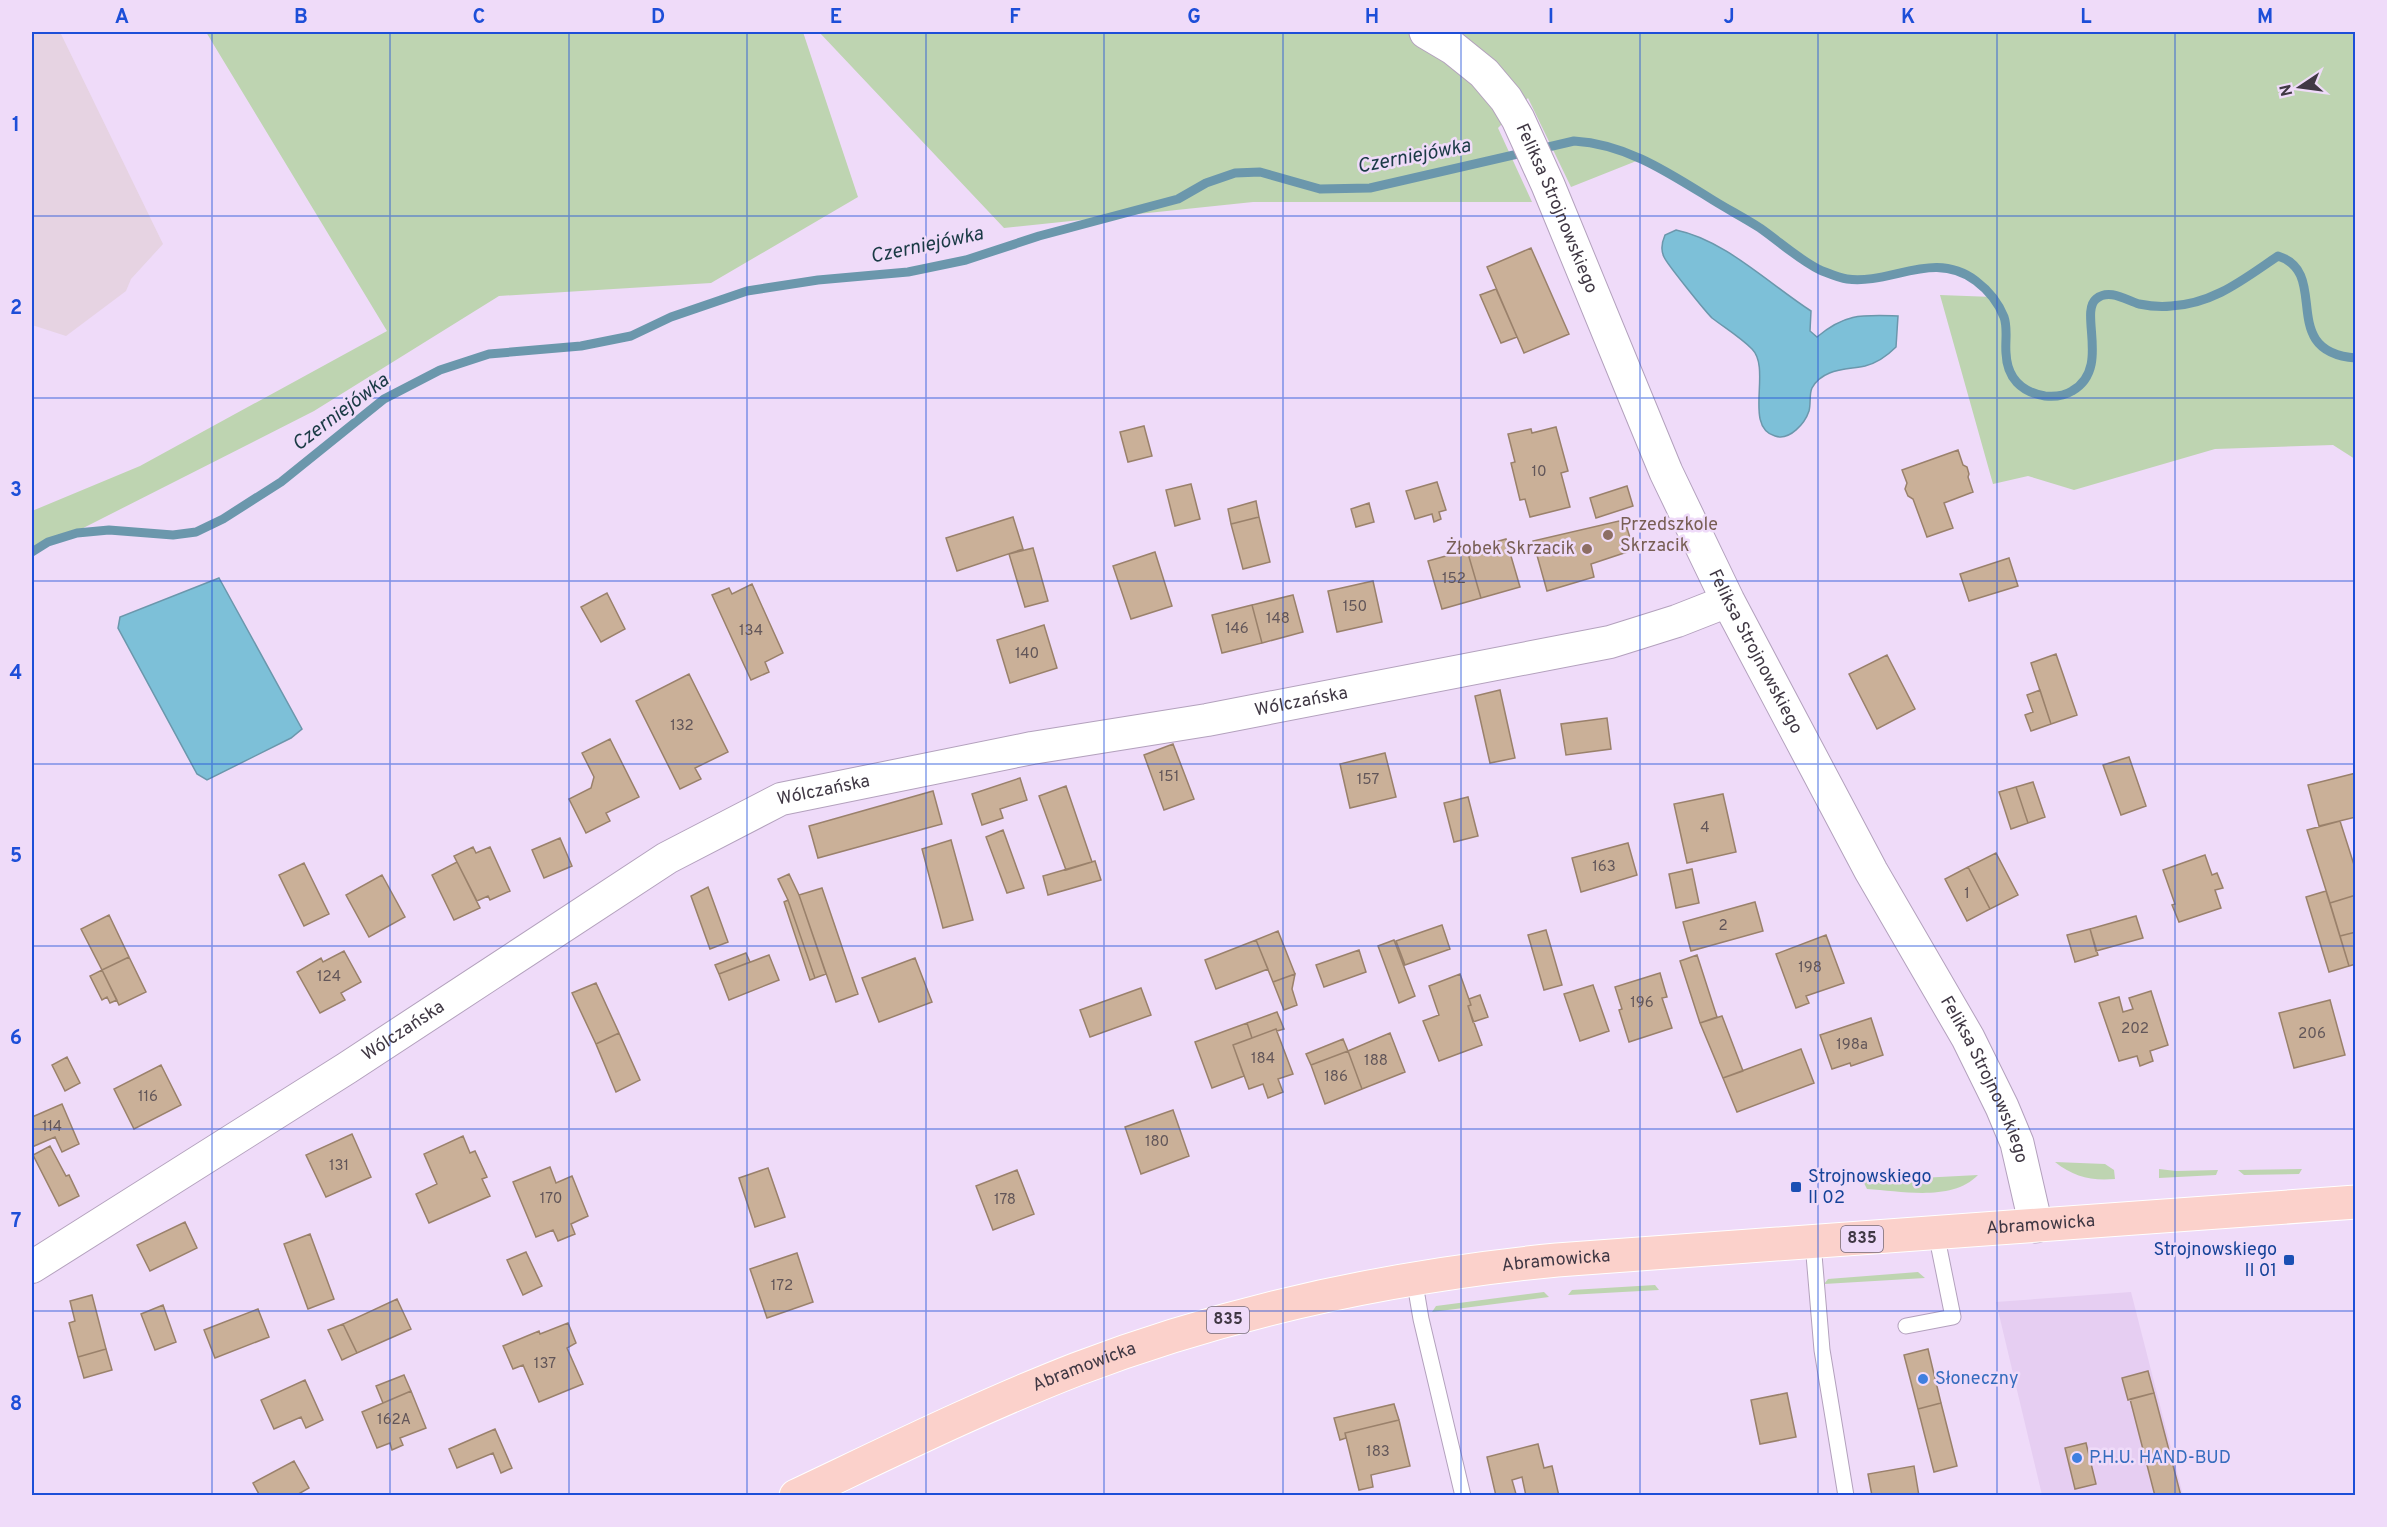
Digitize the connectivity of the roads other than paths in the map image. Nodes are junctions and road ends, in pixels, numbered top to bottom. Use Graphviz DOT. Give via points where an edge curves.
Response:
graph roads {
  1 [pos="1426,32"];
  2 [pos="1728,601"];
  3 [pos="2355,1202"];
  4 [pos="2036,1226"];
  5 [pos="1936,1233"];
  6 [pos="1813,1243"];
  7 [pos="32,1267"];
  8 [pos="1414,1278"];
  9 [pos="1906,1326"];
  10 [pos="796,1496"];
  11 [pos="1463,1496"];
  12 [pos="1846,1496"];
  1 -- 2 [label="street, Feliksa Strojnowskiego" via="1484,73 1518,119 1666,472"];
  2 -- 4 [label="street, Feliksa Strojnowskiego" via="1871,871 1968,1038 2018,1143"];
  2 -- 7 [label="street, Wólczańska" via="1610,642 1207,720 1032,748 781,799 667,858 347,1068"];
  3 -- 4 [label="main road, Abramowicka / 835"];
  4 -- 5 [label="main road, Abramowicka / 835"];
  5 -- 6 [label="main road, Abramowicka / 835"];
  5 -- 9 [label="lane" via="1953,1317"];
  6 -- 8 [label="main road, Abramowicka / 835" via="1498,1265"];
  6 -- 12 [label="lane" via="1822,1350"];
  8 -- 10 [label="main road, Abramowicka / 835" via="1240,1316 1102,1360 965,1417"];
  8 -- 11 [label="lane"];
}
